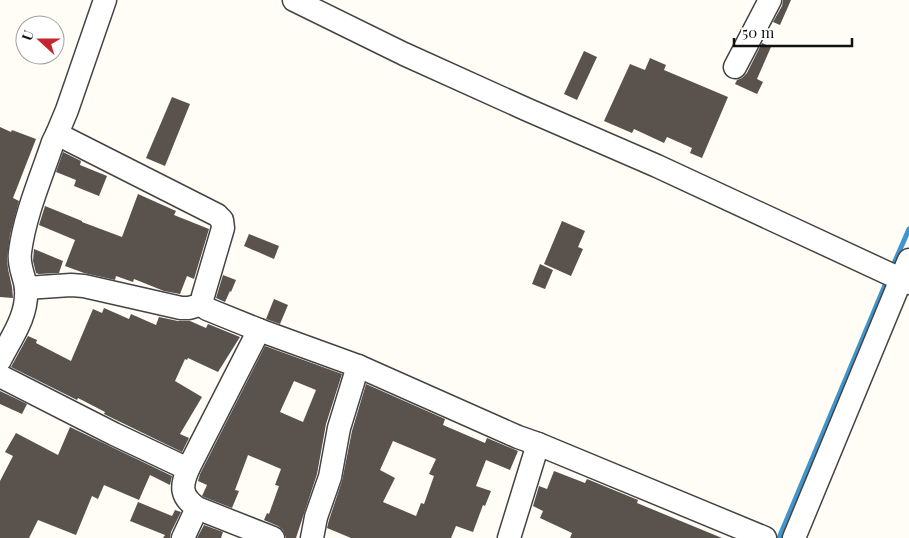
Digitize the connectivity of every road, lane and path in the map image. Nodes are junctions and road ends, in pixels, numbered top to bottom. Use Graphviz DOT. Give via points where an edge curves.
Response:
graph roads {
  1 [pos="106,0"];
  2 [pos="294,0"];
  3 [pos="770,0"];
  4 [pos="735,67"];
  5 [pos="57,134"];
  6 [pos="906,274"];
  7 [pos="26,288"];
  8 [pos="203,304"];
  9 [pos="259,330"];
  10 [pos="0,360"];
  11 [pos="358,366"];
  12 [pos="0,376"];
  13 [pos="538,444"];
  14 [pos="188,469"];
  15 [pos="197,508"];
  16 [pos="184,538"];
  17 [pos="274,538"];
  18 [pos="312,538"];
  19 [pos="509,538"];
  20 [pos="765,538"];
  21 [pos="794,538"];
  1 -- 5 [label="street"];
  2 -- 6 [label="street" via="404,54 657,166 880,270"];
  3 -- 4 [label="street"];
  5 -- 7 [label="street" via="25,225 19,253"];
  5 -- 8 [label="street" via="222,220 223,228"];
  6 -- 21 [label="street"];
  7 -- 8 [label="street" via="77,285 182,308"];
  7 -- 10 [label="street" via="22,319"];
  8 -- 9 [label="street" via="207,309"];
  9 -- 11 [label="street"];
  9 -- 14 [label="street"];
  11 -- 13 [label="street"];
  11 -- 18 [label="street"];
  12 -- 14 [label="street"];
  13 -- 19 [label="street"];
  13 -- 20 [label="street"];
  14 -- 15 [label="street" via="183,490 185,497"];
  15 -- 16 [label="street"];
  15 -- 17 [label="street"];
}
